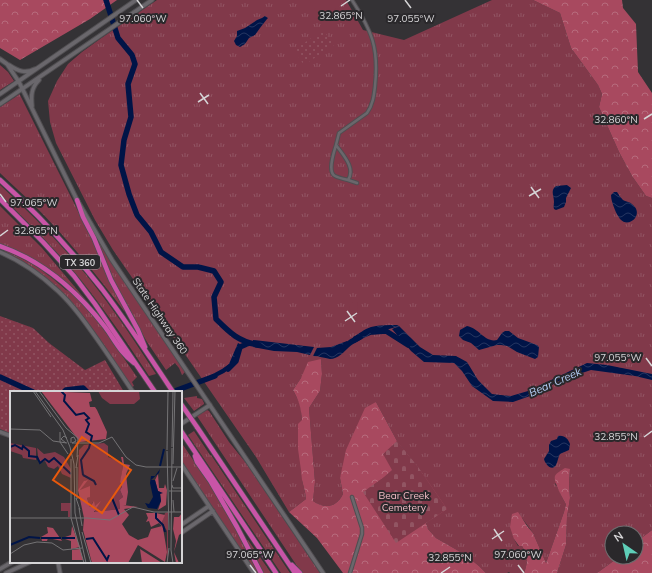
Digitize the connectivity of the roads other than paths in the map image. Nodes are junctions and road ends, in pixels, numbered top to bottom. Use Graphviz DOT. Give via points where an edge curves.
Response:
graph roads {
  1 [pos="136,0"];
  2 [pos="352,0"];
  3 [pos="150,1"];
  4 [pos="0,59"];
  5 [pos="50,61"];
  6 [pos="7,64"];
  7 [pos="44,75"];
  8 [pos="19,82"];
  9 [pos="22,90"];
  10 [pos="0,94"];
  11 [pos="0,104"];
  12 [pos="32,107"];
  13 [pos="336,145"];
  14 [pos="0,180"];
  15 [pos="348,180"];
  16 [pos="357,183"];
  17 [pos="0,199"];
  18 [pos="78,200"];
  19 [pos="0,246"];
  20 [pos="0,252"];
  21 [pos="148,354"];
  22 [pos="136,364"];
  23 [pos="133,391"];
  24 [pos="154,391"];
  25 [pos="172,391"];
  26 [pos="182,405"];
  27 [pos="210,405"];
  28 [pos="182,423"];
  29 [pos="0,432"];
  30 [pos="183,434"];
  31 [pos="10,436"];
  32 [pos="193,450"];
  33 [pos="182,466"];
  34 [pos="352,497"];
  35 [pos="209,506"];
  36 [pos="213,511"];
  37 [pos="182,524"];
  38 [pos="182,532"];
  39 [pos="288,562"];
  40 [pos="10,563"];
  41 [pos="28,563"];
  42 [pos="58,563"];
  43 [pos="0,569"];
  44 [pos="6,573"];
  45 [pos="60,573"];
  46 [pos="254,573"];
  47 [pos="261,573"];
  48 [pos="276,573"];
  49 [pos="295,573"];
  50 [pos="300,573"];
  51 [pos="323,573"];
  52 [pos="350,573"];
  1 -- 5 [label="main road"];
  2 -- 13 [label="street" via="373,41 376,54 375,82 370,109 339,133"];
  3 -- 7 [label="main road"];
  4 -- 6 [label="main road, State Highway 360"];
  5 -- 6 [label="main road" via="28,72 16,70"];
  5 -- 8 [label="main road"];
  6 -- 8 [label="main road, State Highway 360"];
  7 -- 9 [label="main road"];
  7 -- 12 [label="main road" via="36,84 31,96"];
  8 -- 9 [label="main road, State Highway 360"];
  8 -- 10 [label="main road"];
  9 -- 11 [label="main road"];
  9 -- 12 [label="main road, State Highway 360"];
  12 -- 18 [label="main road, State Highway 360"];
  13 -- 15 [label="street" via="350,166 351,174"];
  13 -- 15 [label="street" via="332,173 336,177"];
  14 -- 21 [label="highway, TX 360" via="36,214 72,254 102,290"];
  15 -- 16 [label="street"];
  17 -- 22 [label="highway, TX 360" via="74,276"];
  18 -- 21 [label="highway" via="111,280"];
  18 -- 27 [label="main road, State Highway 360" via="112,260"];
  19 -- 22 [label="highway" via="35,262 63,282 105,326 128,359"];
  20 -- 23 [label="main road" via="38,274 66,299"];
  21 -- 25 [label="highway, TX 360"];
  22 -- 24 [label="highway, TX 360"];
  26 -- 39 [label="highway, bridge"];
  27 -- 28 [label="main road"];
  27 -- 51 [label="main road, State Highway 360"];
  29 -- 31 [label="main road"];
  30 -- 32 [label="highway"];
  32 -- 47 [label="highway" via="197,462"];
  32 -- 48 [label="highway"];
  33 -- 35 [label="main road"];
  34 -- 52 [label="street" via="362,534"];
  35 -- 36 [label="main road"];
  35 -- 37 [label="main road"];
  36 -- 38 [label="main road"];
  36 -- 46 [label="main road"];
  39 -- 49 [label="highway"];
  39 -- 50 [label="highway"];
  40 -- 43 [label="main road"];
  41 -- 44 [label="main road"];
  42 -- 45 [label="main road"];
}
